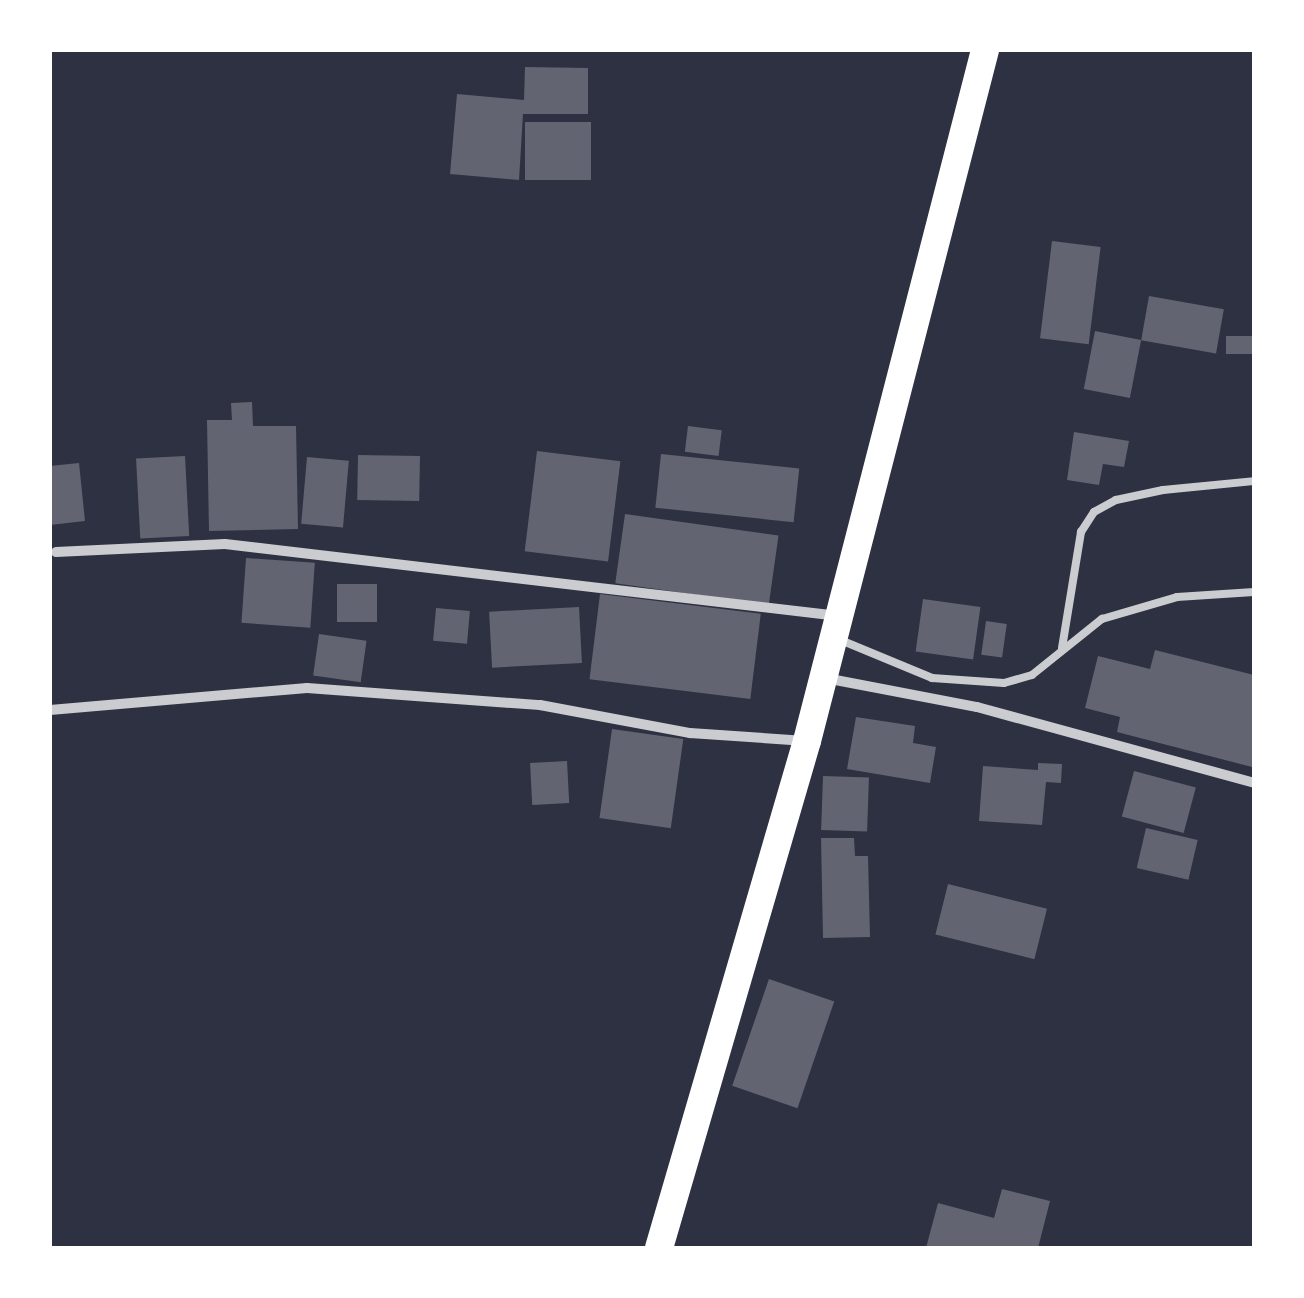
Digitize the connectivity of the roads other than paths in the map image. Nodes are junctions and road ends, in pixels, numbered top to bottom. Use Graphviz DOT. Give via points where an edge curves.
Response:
graph roads {
  1 [pos="984,50"];
  2 [pos="1254,481"];
  3 [pos="56,552"];
  4 [pos="1254,592"];
  5 [pos="837,627"];
  6 [pos="1062,649"];
  7 [pos="824,678"];
  8 [pos="50,710"];
  9 [pos="807,741"];
  10 [pos="1254,783"];
  11 [pos="659,1248"];
  1 -- 5 [label="highway"];
  2 -- 6 [label="lane" via="1147,494 1094,512 1081,532"];
  3 -- 5 [label="street" via="225,544"];
  4 -- 6 [label="lane" via="1177,597 1102,619"];
  5 -- 6 [label="lane" via="932,678 972,684 1032,675"];
  5 -- 7 [label="highway"];
  7 -- 9 [label="highway"];
  7 -- 10 [label="street" via="978,707"];
  8 -- 9 [label="street" via="308,688 540,705 690,733"];
  9 -- 11 [label="highway"];
}
